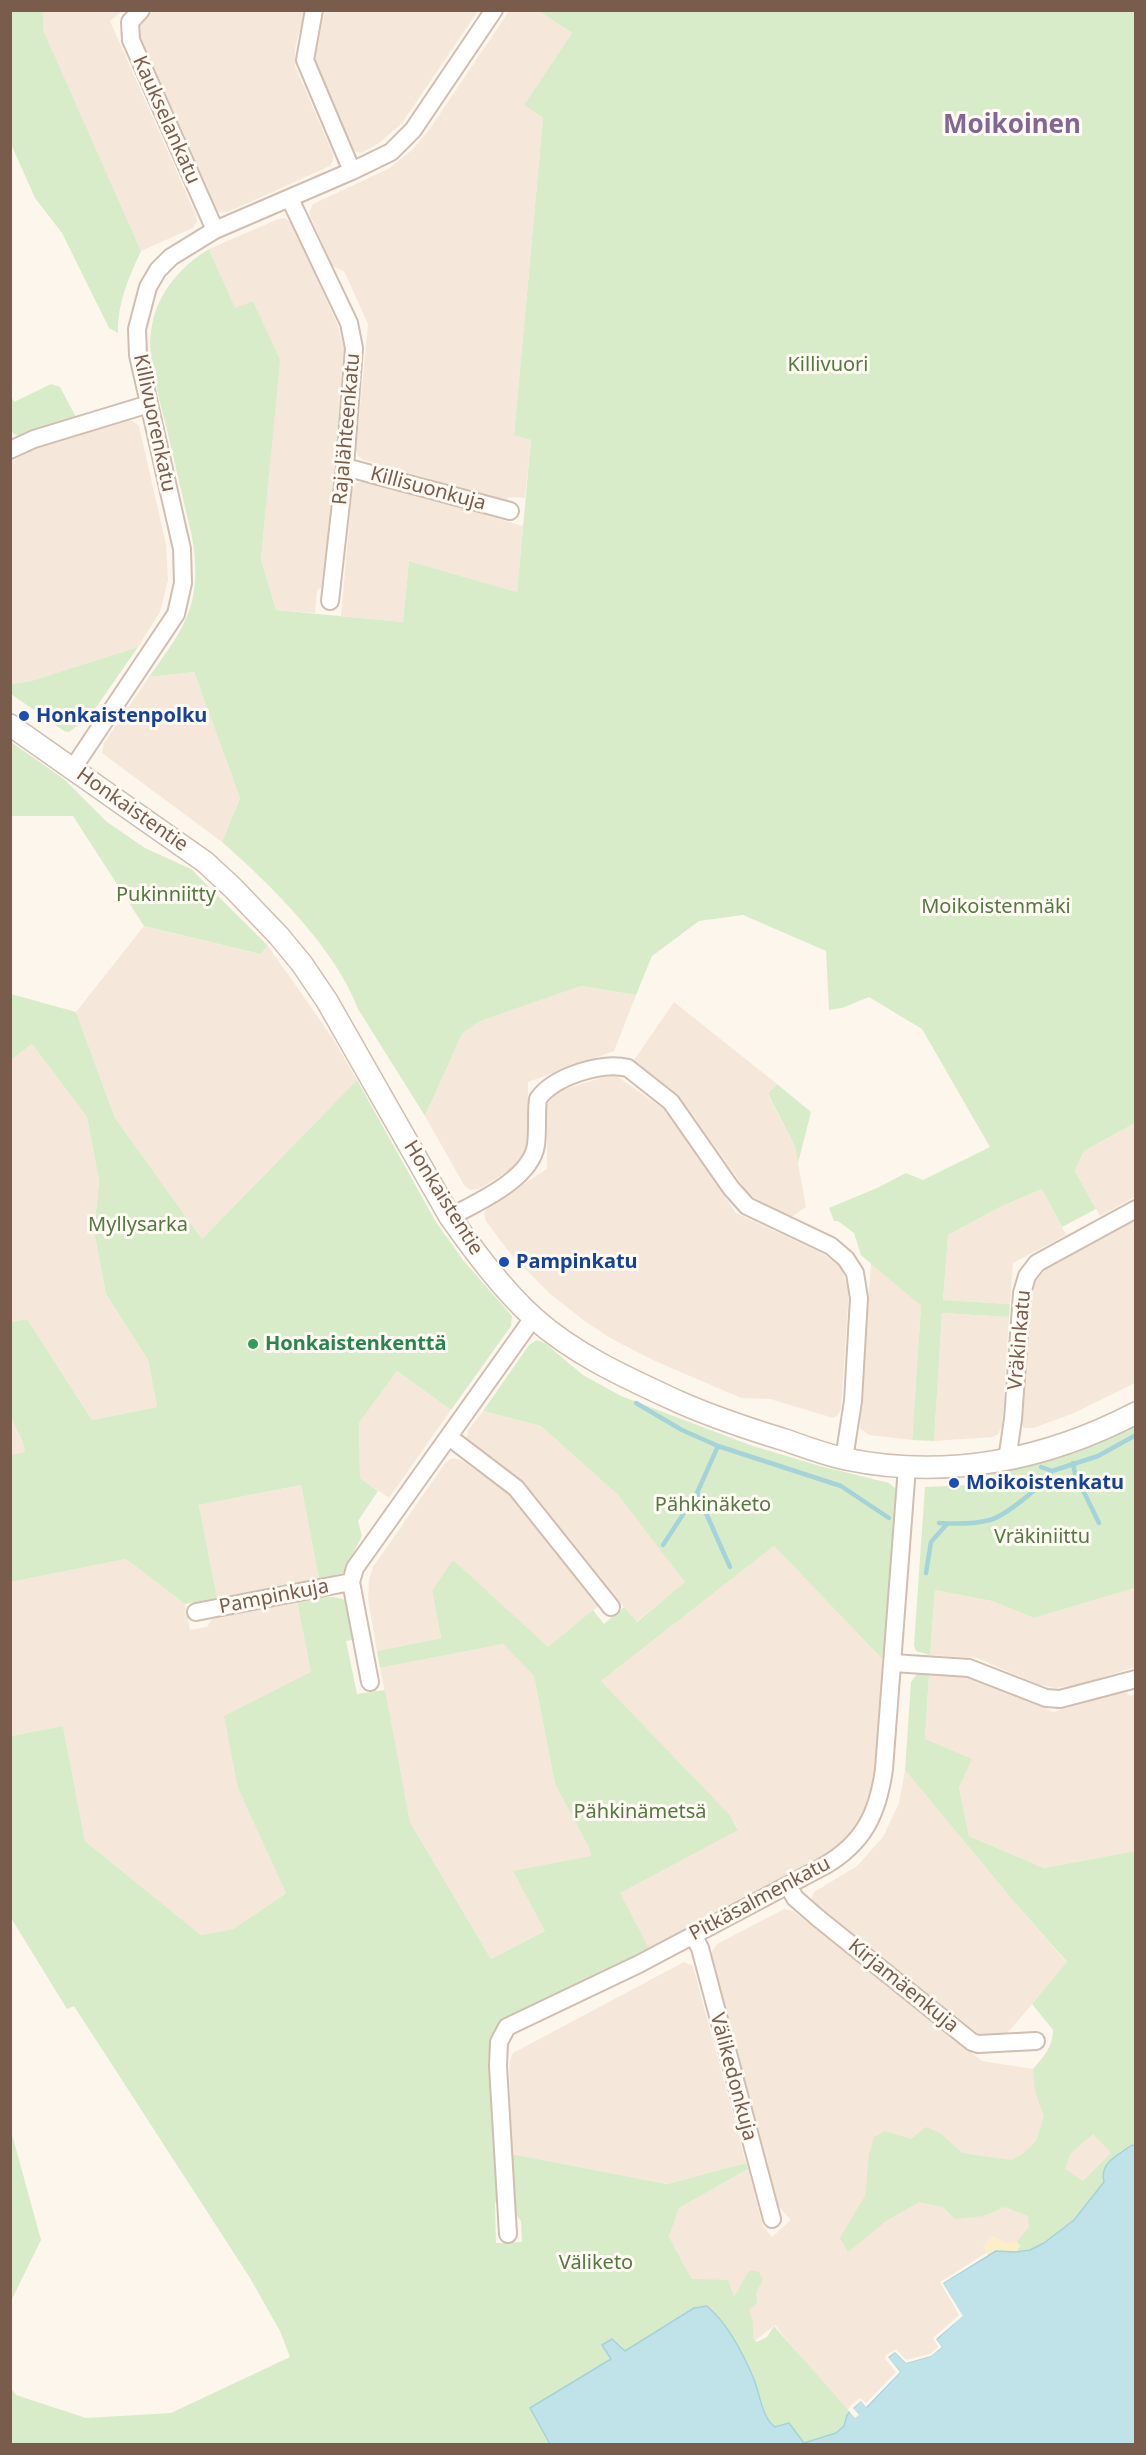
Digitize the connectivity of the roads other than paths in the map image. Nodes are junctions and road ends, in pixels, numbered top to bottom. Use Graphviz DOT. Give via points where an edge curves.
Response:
graph roads {
  1 [pos="141,10"];
  2 [pos="314,10"];
  3 [pos="494,10"];
  4 [pos="352,171"];
  5 [pos="290,199"];
  6 [pos="215,230"];
  7 [pos="149,404"];
  8 [pos="10,450"];
  9 [pos="345,467"];
  10 [pos="510,510"];
  11 [pos="330,601"];
  12 [pos="10,725"];
  13 [pos="73,768"];
  14 [pos="1136,1209"];
  15 [pos="450,1217"];
  16 [pos="533,1318"];
  17 [pos="1136,1413"];
  18 [pos="448,1437"];
  19 [pos="844,1459"];
  20 [pos="1006,1460"];
  21 [pos="907,1467"];
  22 [pos="351,1582"];
  23 [pos="611,1607"];
  24 [pos="196,1612"];
  25 [pos="893,1663"];
  26 [pos="1136,1679"];
  27 [pos="370,1682"];
  28 [pos="788,1885"];
  29 [pos="693,1935"];
  30 [pos="1036,2041"];
  31 [pos="772,2219"];
  32 [pos="508,2234"];
  1 -- 6 [label="street, Kaukselankatu" via="130,22 130,40"];
  2 -- 4 [label="street" via="307,69"];
  3 -- 4 [label="street, Killivuorenkatu" via="412,130 391,152"];
  4 -- 5 [label="street, Killivuorenkatu"];
  5 -- 6 [label="street, Killivuorenkatu"];
  5 -- 9 [label="street, Rajalähteenkatu" via="352,336 354,359"];
  6 -- 7 [label="street, Killivuorenkatu" via="171,256 148,287 137,329 138,355"];
  7 -- 8 [label="street"];
  7 -- 13 [label="street, Killivuorenkatu" via="182,549 181,599 169,627"];
  9 -- 10 [label="street, Killisuonkuja"];
  9 -- 11 [label="street, Rajalähteenkatu"];
  12 -- 13 [label="street, Honkaistentie"];
  13 -- 15 [label="street, Honkaistentie" via="205,862 279,936 327,1001"];
  14 -- 20 [label="street, Vräkinkatu" via="1037,1263 1027,1276 1022,1293 1013,1419"];
  15 -- 16 [label="street, Honkaistentie" via="473,1250"];
  15 -- 19 [label="street" via="510,1182 530,1164 536,1145 538,1099 551,1085 600,1067 628,1068 671,1102 730,1188 747,1206 831,1246 855,1273 859,1298 853,1401"];
  16 -- 18 [label="street"];
  16 -- 19 [label="street, Honkaistentie" via="632,1381 749,1430"];
  17 -- 20 [label="street, Honkaistentie" via="1074,1442"];
  18 -- 22 [label="street" via="355,1568"];
  18 -- 23 [label="street" via="516,1488"];
  19 -- 21 [label="street, Honkaistentie"];
  20 -- 21 [label="street, Honkaistentie" via="959,1467"];
  21 -- 25 [label="street, Pitkäsalmenkatu"];
  22 -- 24 [label="street, Pampinkuja"];
  22 -- 27 [label="street"];
  25 -- 26 [label="street" via="969,1668 1046,1698 1060,1699"];
  25 -- 28 [label="street, Pitkäsalmenkatu" via="881,1788 867,1828 836,1859"];
  28 -- 29 [label="street, Pitkäsalmenkatu"];
  28 -- 30 [label="street, Kirjamäenkuja" via="795,1898 818,1918 972,2042"];
  29 -- 31 [label="street, Välikedonkuja"];
  29 -- 32 [label="street, Pitkäsalmenkatu" via="516,2022 502,2033 498,2066"];
}
